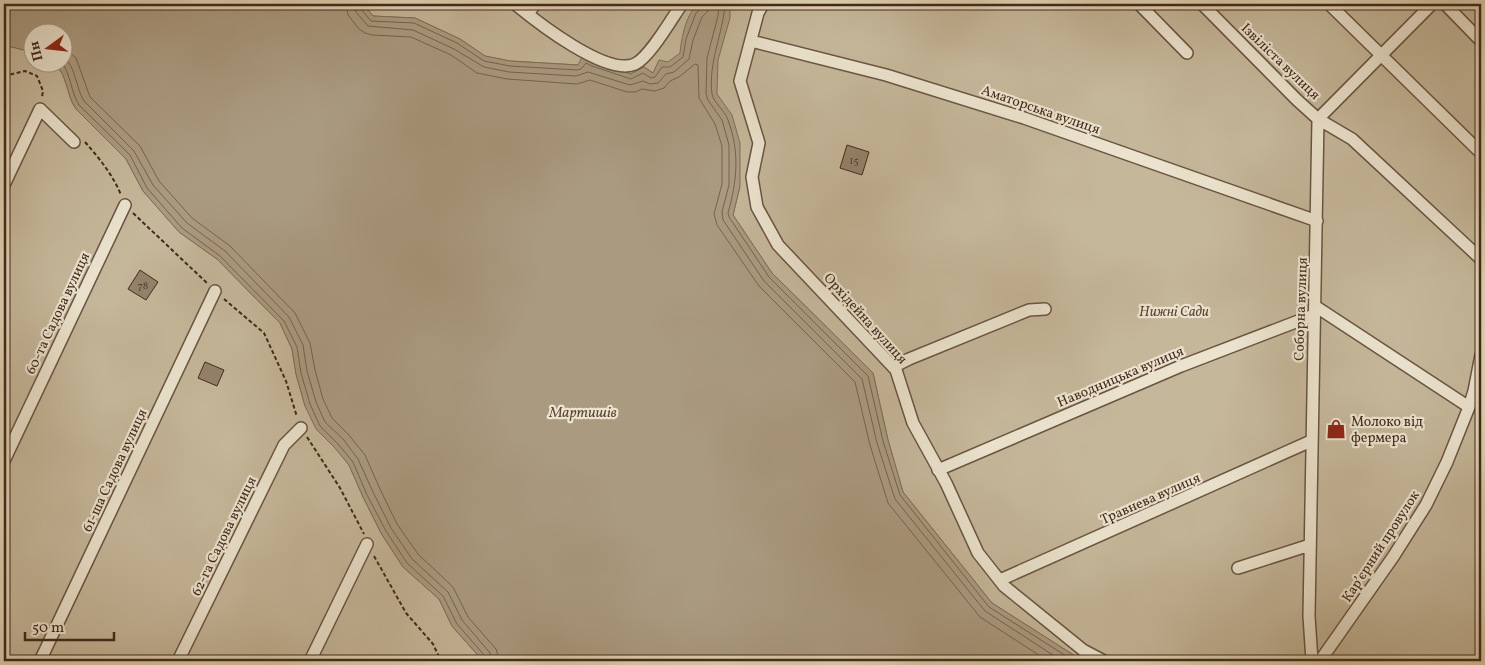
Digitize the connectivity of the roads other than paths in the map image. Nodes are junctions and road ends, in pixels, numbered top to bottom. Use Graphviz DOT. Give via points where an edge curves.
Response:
graph roads {
  1 [pos="516,4"];
  2 [pos="535,4"];
  3 [pos="682,4"];
  4 [pos="763,4"];
  5 [pos="1139,4"];
  6 [pos="1202,4"];
  7 [pos="1329,4"];
  8 [pos="1432,4"];
  9 [pos="1445,4"];
  10 [pos="528,14"];
  11 [pos="751,41"];
  12 [pos="1481,41"];
  13 [pos="1187,53"];
  14 [pos="1381,56"];
  15 [pos="1318,118"];
  16 [pos="74,142"];
  17 [pos="1481,153"];
  18 [pos="4,184"];
  19 [pos="125,206"];
  20 [pos="1317,221"];
  21 [pos="1481,259"];
  22 [pos="215,291"];
  23 [pos="1045,309"];
  24 [pos="1314,310"];
  25 [pos="1481,355"];
  26 [pos="893,367"];
  27 [pos="1469,407"];
  28 [pos="301,428"];
  29 [pos="1311,441"];
  30 [pos="4,461"];
  31 [pos="938,470"];
  32 [pos="367,544"];
  33 [pos="1310,545"];
  34 [pos="1238,568"];
  35 [pos="1000,580"];
  36 [pos="40,661"];
  37 [pos="178,661"];
  38 [pos="310,661"];
  39 [pos="1104,661"];
  40 [pos="1312,661"];
  41 [pos="1320,661"];
  1 -- 10 [label="street"];
  2 -- 10 [label="street"];
  3 -- 10 [label="street" via="644,58 634,65 622,66 601,61"];
  4 -- 11 [label="street, Орхідейна вулиця"];
  5 -- 13 [label="street"];
  6 -- 15 [label="street, Ізвіліста вулиця"];
  7 -- 14 [label="street"];
  8 -- 14 [label="street"];
  9 -- 12 [label="street"];
  11 -- 20 [label="street, Аматорська вулиця" via="886,75 1024,118"];
  11 -- 26 [label="street, Орхідейна вулиця" via="740,81 759,144 752,177 758,207 778,245"];
  14 -- 15 [label="street"];
  14 -- 17 [label="street"];
  15 -- 20 [label="street, Соборна вулиця"];
  15 -- 21 [label="street, Ізвіліста вулиця" via="1352,139"];
  16 -- 18 [label="street" via="40,109"];
  19 -- 30 [label="street, 60-та Садова вулиця"];
  20 -- 24 [label="street, Соборна вулиця"];
  22 -- 36 [label="street, 61-ша Садова вулиця"];
  23 -- 26 [label="street" via="1029,310"];
  24 -- 27 [label="street"];
  24 -- 29 [label="street, Соборна вулиця"];
  24 -- 31 [label="street, Наводницька вулиця"];
  25 -- 27 [label="street, Карʼєрний провулок"];
  26 -- 31 [label="street, Орхідейна вулиця" via="913,423"];
  27 -- 41 [label="street, Карʼєрний провулок" via="1426,505"];
  28 -- 37 [label="street, 62-га Садова вулиця" via="284,445"];
  29 -- 33 [label="street, Соборна вулиця"];
  29 -- 35 [label="street, Травнева вулиця"];
  31 -- 35 [label="street, Орхідейна вулиця" via="978,554"];
  32 -- 38 [label="street"];
  33 -- 34 [label="street"];
  33 -- 40 [label="street, Соборна вулиця"];
  35 -- 39 [label="street, Орхідейна вулиця" via="1083,650"];
}
